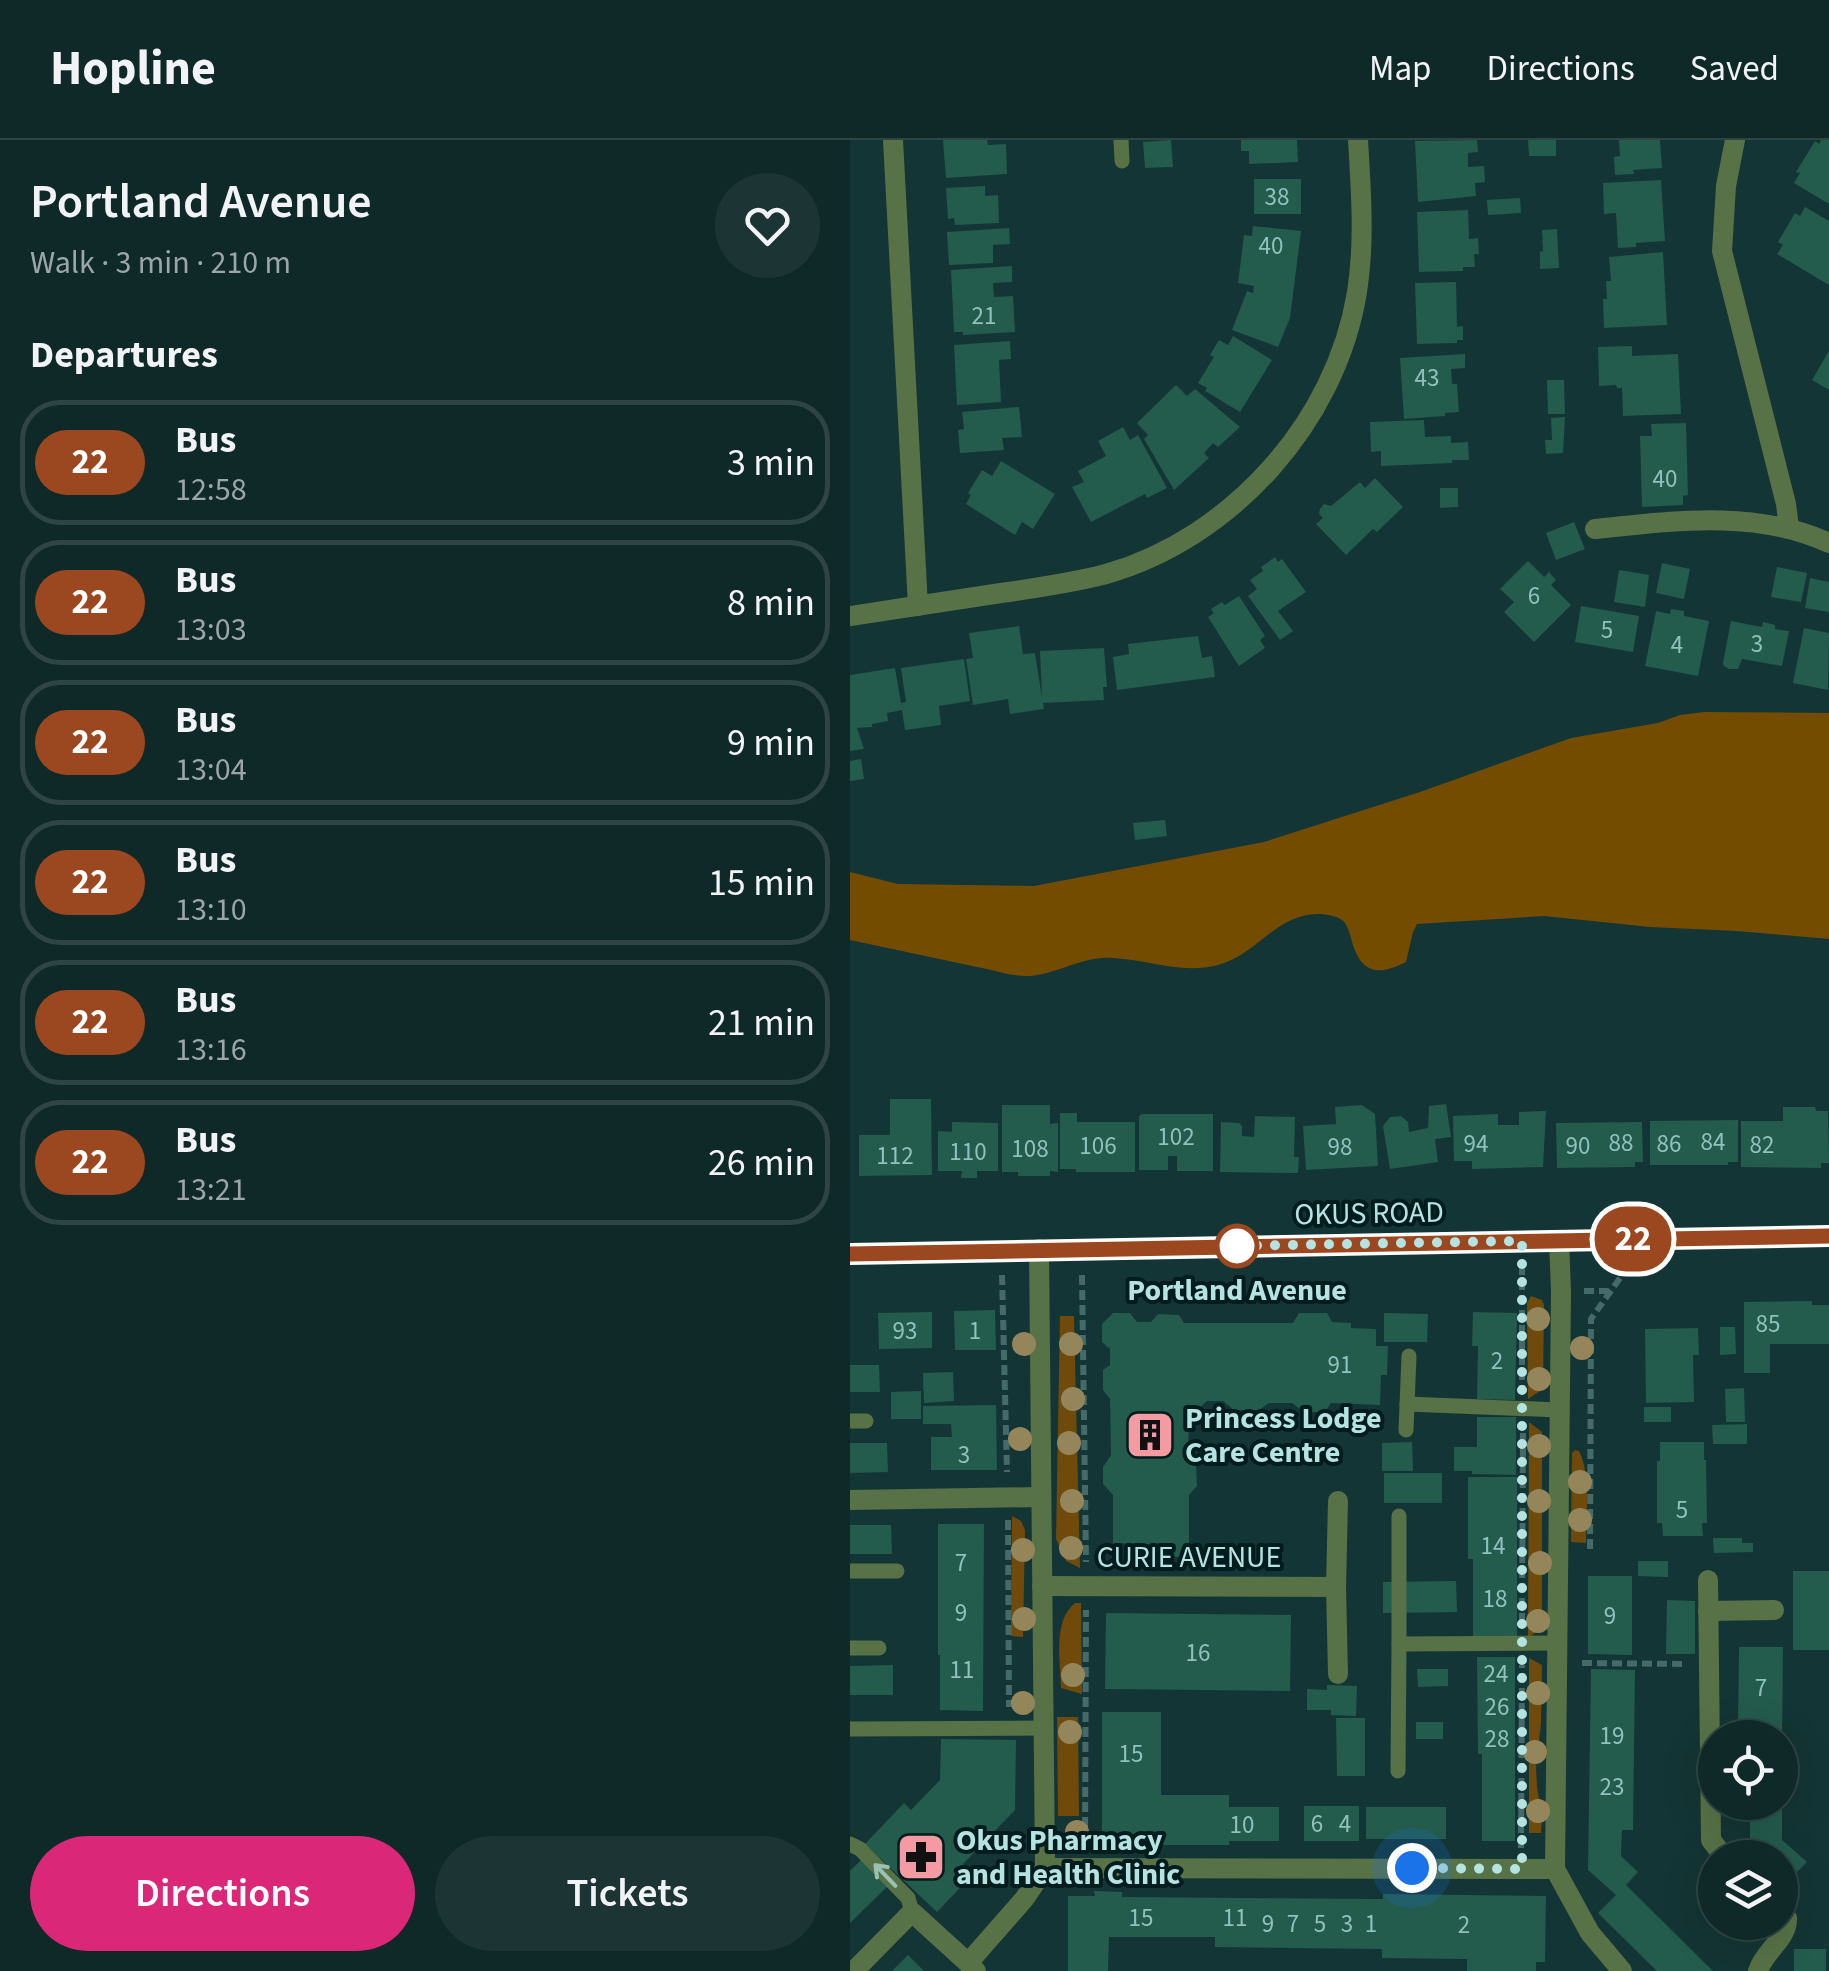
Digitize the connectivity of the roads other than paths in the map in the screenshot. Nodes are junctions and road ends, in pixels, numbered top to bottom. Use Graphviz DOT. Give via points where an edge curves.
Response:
graph roads {
  1 [pos="893,140"];
  2 [pos="1121,140"];
  3 [pos="1358,140"];
  4 [pos="1735,140"];
  5 [pos="1122,161"];
  6 [pos="1789,528"];
  7 [pos="1595,529"];
  8 [pos="1829,542"];
  9 [pos="918,606"];
  10 [pos="850,616"];
  11 [pos="1829,1236"];
  12 [pos="1559,1240"];
  13 [pos="1039,1249"];
  14 [pos="850,1254"];
  15 [pos="1409,1356"];
  16 [pos="1407,1404"];
  17 [pos="1560,1410"];
  18 [pos="1406,1430"];
  19 [pos="1041,1498"];
  20 [pos="850,1500"];
  21 [pos="1338,1501"];
  22 [pos="1399,1516"];
  23 [pos="850,1571"];
  24 [pos="896,1571"];
  25 [pos="1708,1580"];
  26 [pos="1042,1586"];
  27 [pos="1336,1587"];
  28 [pos="1708,1610"];
  29 [pos="1774,1610"];
  30 [pos="1400,1644"];
  31 [pos="850,1648"];
  32 [pos="879,1648"];
  33 [pos="1556,1653"];
  34 [pos="1338,1674"];
  35 [pos="1043,1728"];
  36 [pos="850,1729"];
  37 [pos="1398,1771"];
  38 [pos="1710,1840"];
  39 [pos="850,1844"];
  40 [pos="1044,1868"];
  41 [pos="1555,1869"];
  42 [pos="912,1912"];
  43 [pos="1779,1940"];
  44 [pos="972,1967"];
  45 [pos="854,1971"];
  46 [pos="1622,1971"];
  47 [pos="1758,1971"];
  1 -- 9 [label="street"];
  2 -- 5 [label="lane"];
  3 -- 9 [label="street" via="1361,244 1349,327 1325,392 1265,474 1205,526 1138,563 1054,585"];
  4 -- 6 [label="street" via="1722,251"];
  6 -- 7 [label="street" via="1685,520"];
  6 -- 8 [label="street"];
  9 -- 10 [label="street"];
  11 -- 12 [label="street, OKUS ROAD"];
  12 -- 13 [label="street, OKUS ROAD"];
  12 -- 17 [label="street"];
  13 -- 14 [label="street, OKUS ROAD"];
  13 -- 19 [label="street"];
  15 -- 16 [label="lane"];
  16 -- 17 [label="lane"];
  16 -- 18 [label="lane"];
  17 -- 33 [label="street"];
  19 -- 20 [label="street"];
  19 -- 26 [label="street"];
  21 -- 27 [label="street"];
  22 -- 30 [label="lane"];
  23 -- 24 [label="lane"];
  25 -- 28 [label="street"];
  26 -- 27 [label="street, CURIE AVENUE"];
  26 -- 35 [label="street"];
  27 -- 34 [label="street"];
  28 -- 29 [label="street"];
  28 -- 38 [label="street"];
  30 -- 33 [label="lane" via="1522,1642"];
  30 -- 37 [label="lane"];
  31 -- 32 [label="lane"];
  33 -- 41 [label="street"];
  35 -- 36 [label="lane"];
  35 -- 40 [label="street"];
  42 -- 39 [label="lane, one-way" via="908,1898"];
  40 -- 41 [label="street"];
  40 -- 44 [label="street"];
  41 -- 46 [label="street" via="1590,1934"];
  42 -- 44 [label="street"];
  42 -- 45 [label="street"];
  43 -- 47 [label="street"];
}
